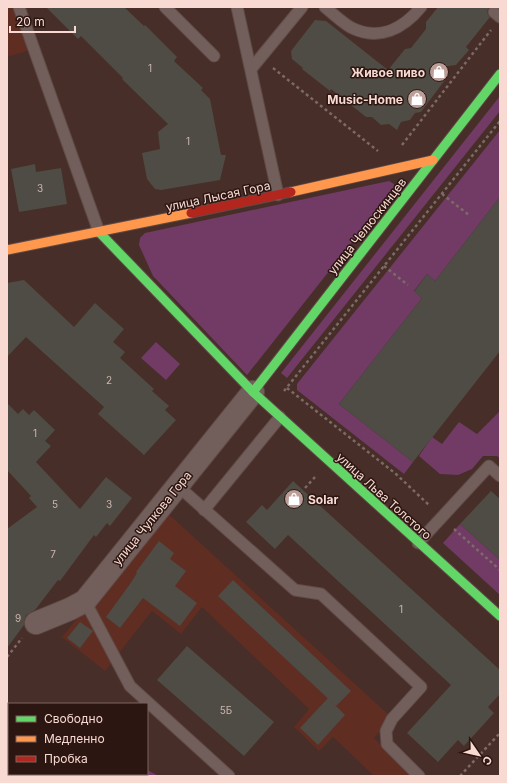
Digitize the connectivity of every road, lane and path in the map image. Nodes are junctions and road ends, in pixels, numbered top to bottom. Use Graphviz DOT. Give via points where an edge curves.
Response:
graph roads {
  1 [pos="19,7"];
  2 [pos="165,7"];
  3 [pos="237,7"];
  4 [pos="302,7"];
  5 [pos="325,7"];
  6 [pos="421,7"];
  7 [pos="496,18"];
  8 [pos="214,56"];
  9 [pos="260,58"];
  10 [pos="251,69"];
  11 [pos="500,74"];
  12 [pos="500,121"];
  13 [pos="401,146"];
  14 [pos="378,151"];
  15 [pos="433,160"];
  16 [pos="442,194"];
  17 [pos="278,196"];
  18 [pos="469,215"];
  19 [pos="99,232"];
  20 [pos="7,250"];
  21 [pos="384,266"];
  22 [pos="408,285"];
  23 [pos="287,388"];
  24 [pos="252,392"];
  25 [pos="270,409"];
  26 [pos="280,417"];
  27 [pos="500,476"];
  28 [pos="178,486"];
  29 [pos="204,510"];
  30 [pos="442,517"];
  31 [pos="418,543"];
  32 [pos="500,570"];
  33 [pos="85,601"];
  34 [pos="500,616"];
  35 [pos="36,623"];
  36 [pos="500,733"];
  37 [pos="229,776"];
  38 [pos="419,776"];
  39 [pos="460,776"];
  1 -- 19 [label="lane"];
  2 -- 8 [label="lane"];
  3 -- 10 [label="lane"];
  4 -- 9 [label="lane"];
  5 -- 6 [label="lane" via="352,28 368,33 383,33 396,29"];
  7 -- 13 [label="path"];
  9 -- 10 [label="lane"];
  9 -- 14 [label="path"];
  10 -- 17 [label="lane"];
  11 -- 15 [label="street, улица Челюскинцев"];
  12 -- 16 [label="path"];
  15 -- 17 [label="street, улица Лысая Гора"];
  15 -- 24 [label="street, улица Челюскинцев"];
  16 -- 18 [label="path"];
  16 -- 21 [label="path"];
  17 -- 19 [label="street, улица Лысая Гора"];
  19 -- 20 [label="street, улица Лысая Гора"];
  19 -- 24 [label="street, улица Льва Толстого"];
  21 -- 22 [label="path"];
  21 -- 23 [label="path"];
  23 -- 25 [label="path"];
  23 -- 30 [label="path" via="396,474"];
  24 -- 25 [label="street, улица Льва Толстого"];
  24 -- 28 [label="street, улица Чулкова Гора"];
  25 -- 26 [label="street, улица Льва Толстого"];
  26 -- 29 [label="lane"];
  26 -- 31 [label="street, улица Льва Толстого"];
  27 -- 30 [label="lane" via="489,466"];
  28 -- 29 [label="lane"];
  28 -- 33 [label="street, улица Чулкова Гора"];
  29 -- 38 [label="lane" via="295,590 321,594 421,687 392,719 386,731 387,744"];
  30 -- 31 [label="lane"];
  30 -- 32 [label="path"];
  31 -- 34 [label="street, улица Льва Толстого"];
  33 -- 35 [label="street, улица Чулкова Гора" via="70,610"];
  33 -- 37 [label="lane" via="130,686"];
  36 -- 39 [label="path"];
}
